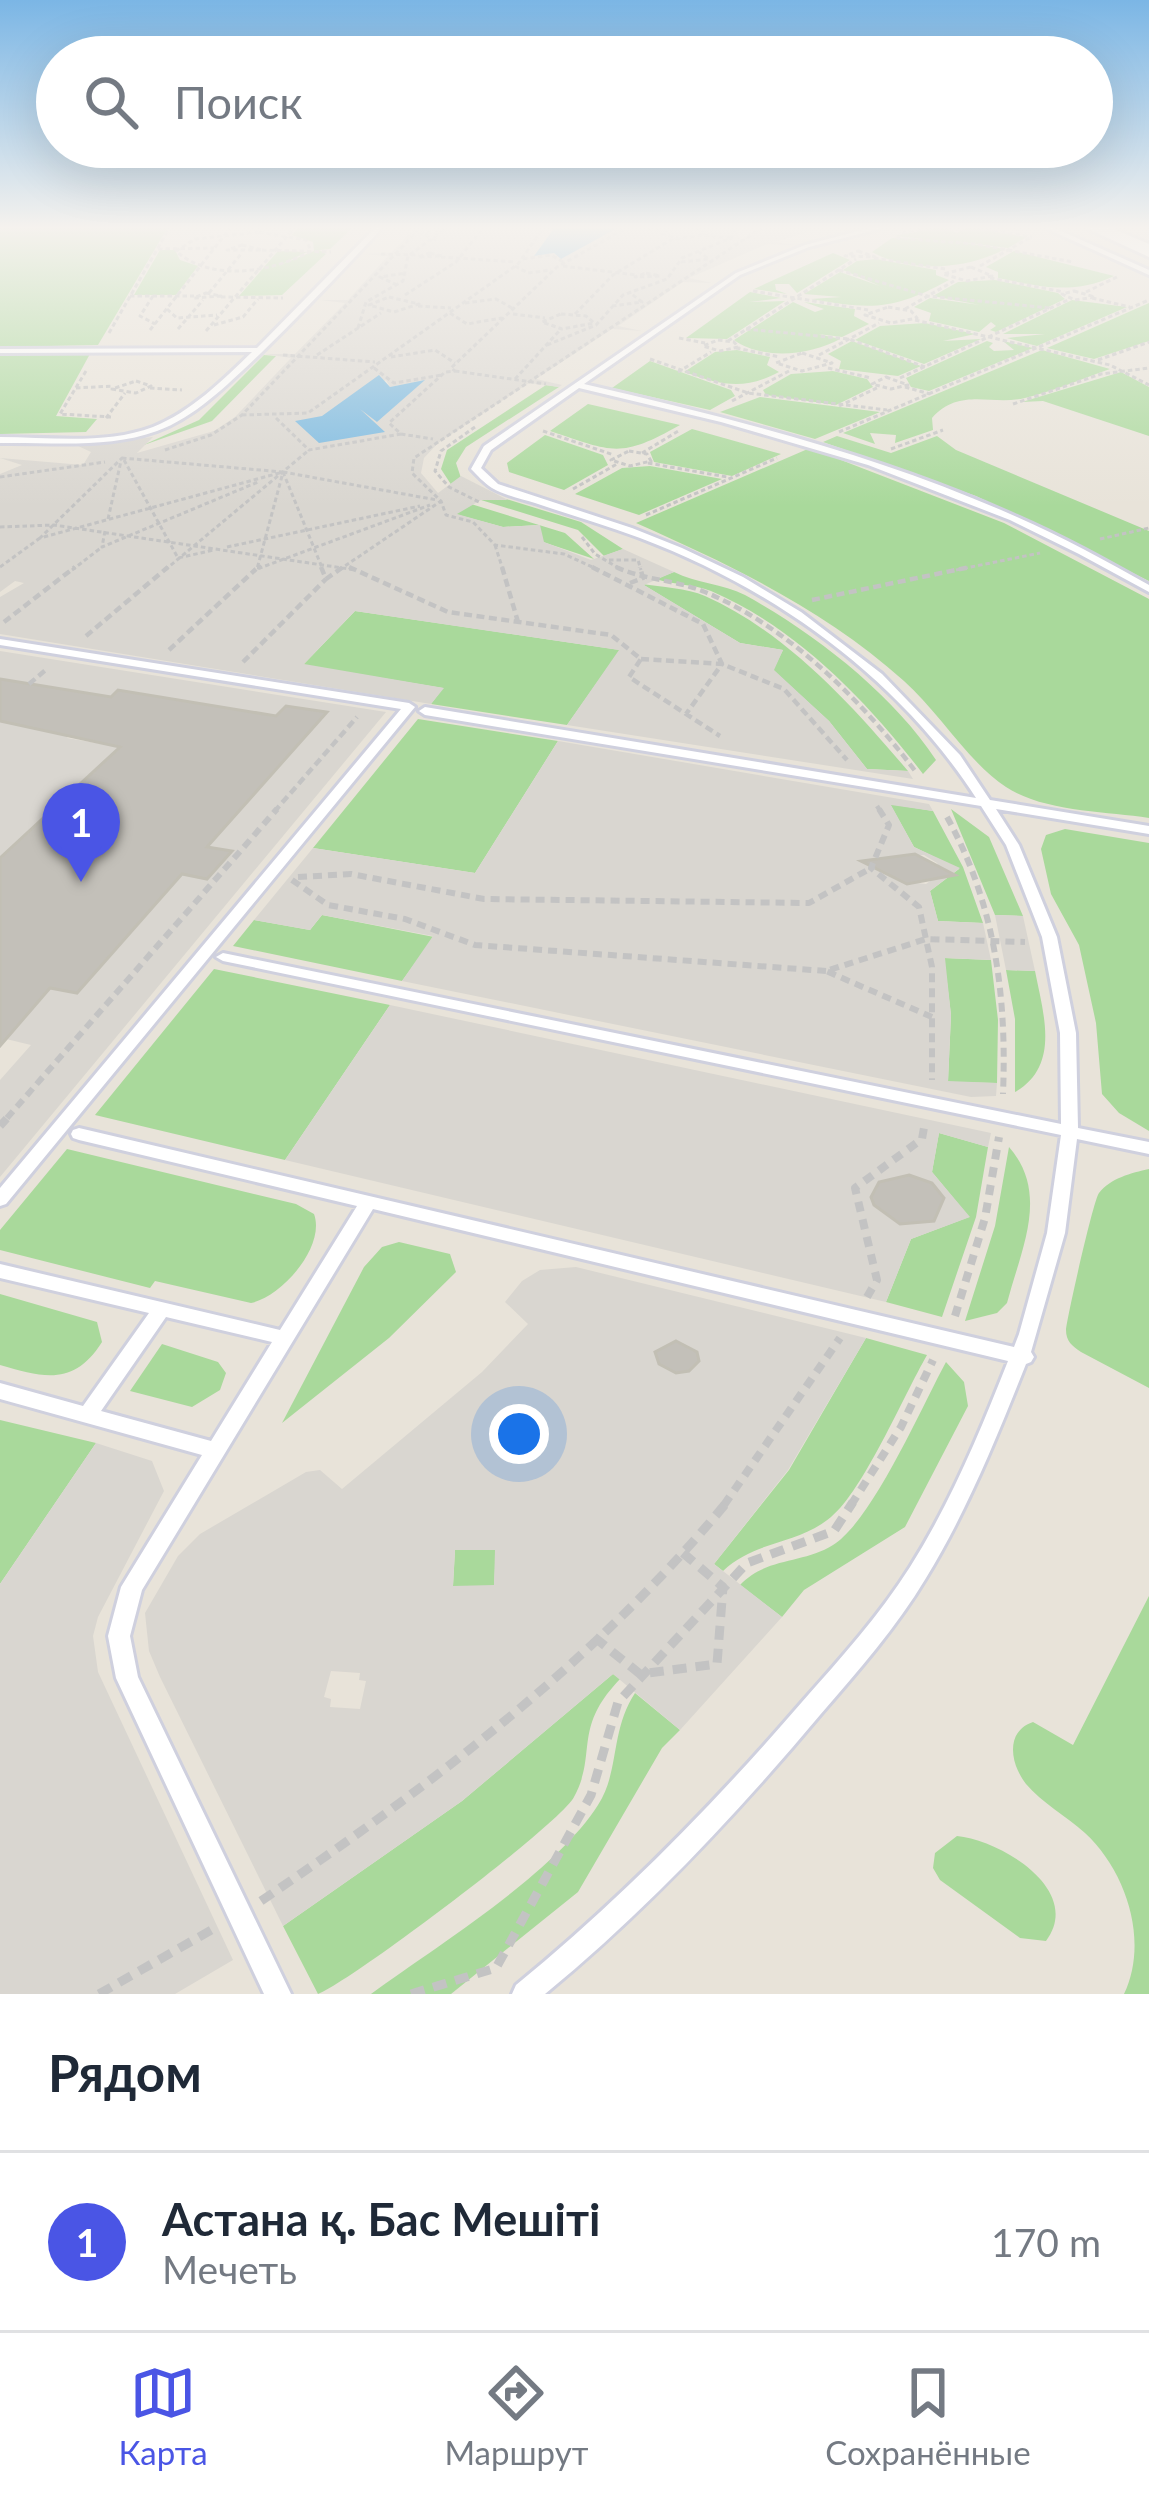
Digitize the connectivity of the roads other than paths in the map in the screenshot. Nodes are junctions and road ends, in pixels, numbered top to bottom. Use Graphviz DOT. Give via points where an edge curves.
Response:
graph roads {
  1 [pos="291,320"];
  2 [pos="668,320"];
  3 [pos="0,351"];
  4 [pos="260,352"];
  5 [pos="568,386"];
  6 [pos="0,440"];
  7 [pos="1149,589"];
  8 [pos="0,642"];
  9 [pos="425,711"];
  10 [pos="991,805"];
  11 [pos="1149,830"];
  12 [pos="224,957"];
  13 [pos="1072,1132"];
  14 [pos="79,1134"];
  15 [pos="1149,1148"];
  16 [pos="0,1200"];
  17 [pos="369,1202"];
  18 [pos="0,1271"];
  19 [pos="162,1309"];
  20 [pos="285,1338"];
  21 [pos="1024,1357"];
  22 [pos="0,1391"];
  23 [pos="87,1416"];
  24 [pos="216,1451"];
  25 [pos="278,1994"];
  26 [pos="525,1994"];
  1 -- 4 [label="lane"];
  2 -- 5 [label="lane"];
  3 -- 4 [label="lane"];
  4 -- 6 [label="lane" via="157,428 107,438"];
  5 -- 7 [label="lane" via="836,451 1070,546"];
  5 -- 10 [label="lane" via="488,448 476,461 481,475 504,490 653,539 782,606 879,676"];
  8 -- 16 [label="lane" via="409,707"];
  9 -- 10 [label="lane"];
  10 -- 11 [label="lane"];
  10 -- 13 [label="lane" via="1028,870 1053,942"];
  12 -- 13 [label="lane"];
  13 -- 15 [label="lane"];
  13 -- 21 [label="lane" via="1061,1223"];
  14 -- 17 [label="lane"];
  17 -- 20 [label="lane"];
  17 -- 21 [label="lane"];
  18 -- 19 [label="lane"];
  19 -- 20 [label="lane"];
  19 -- 23 [label="lane"];
  20 -- 24 [label="lane"];
  21 -- 26 [label="lane" via="962,1495 893,1612 734,1802"];
  22 -- 23 [label="lane"];
  23 -- 24 [label="lane"];
  24 -- 25 [label="lane" via="132,1587 123,1608 122,1659"];
}
